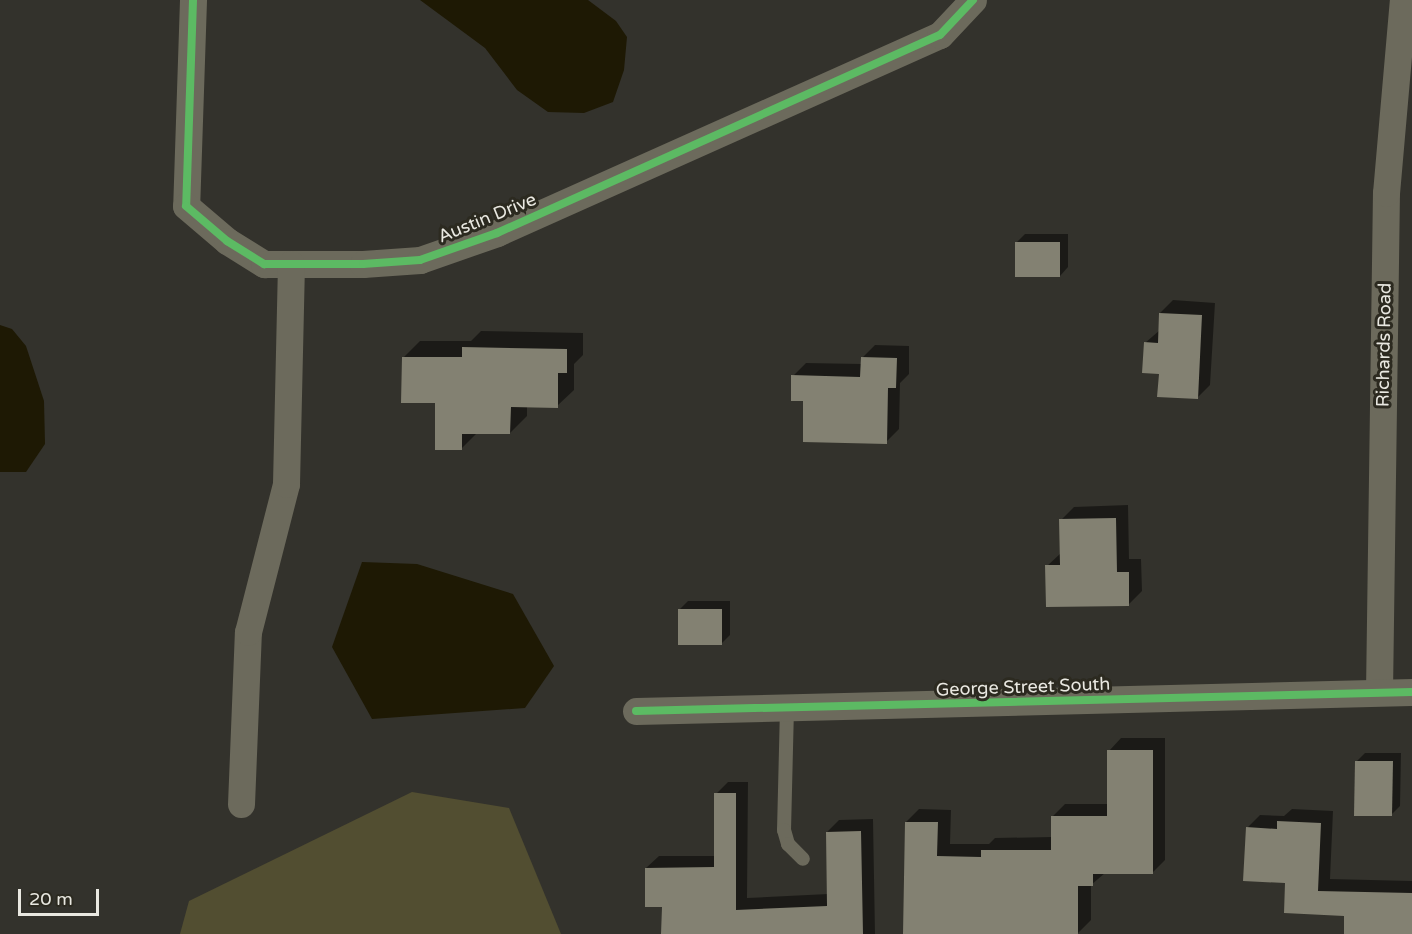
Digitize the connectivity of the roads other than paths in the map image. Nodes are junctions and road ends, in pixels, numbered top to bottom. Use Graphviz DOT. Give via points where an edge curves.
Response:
graph roads {
  1 [pos="193,0"];
  2 [pos="973,0"];
  3 [pos="1403,0"];
  4 [pos="291,264"];
  5 [pos="1379,692"];
  6 [pos="1412,692"];
  7 [pos="787,708"];
  8 [pos="636,711"];
  9 [pos="241,804"];
  10 [pos="803,859"];
  1 -- 4 [label="street, Austin Drive" via="186,206 227,241 264,264"];
  2 -- 4 [label="street, Austin Drive" via="940,35 497,232 420,260"];
  3 -- 5 [label="street, Richards Road" via="1386,193"];
  4 -- 9 [label="street" via="286,484 248,632"];
  5 -- 6 [label="street, George Street South"];
  5 -- 7 [label="street, George Street South"];
  7 -- 8 [label="street, George Street South"];
  7 -- 10 [label="lane" via="784,830 788,844"];
}
